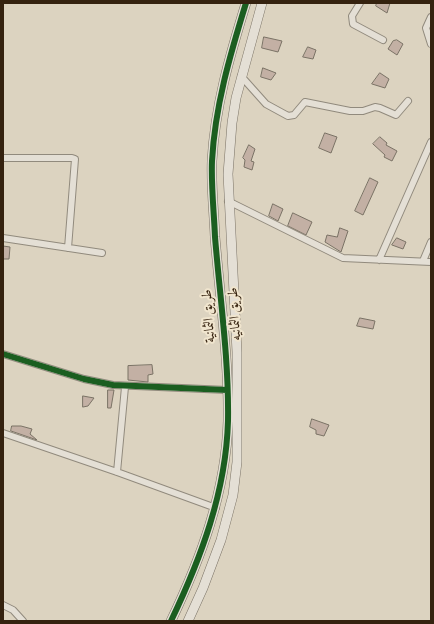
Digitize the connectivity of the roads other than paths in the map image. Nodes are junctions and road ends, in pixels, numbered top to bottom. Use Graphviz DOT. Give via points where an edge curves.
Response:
graph roads {
  1 [pos="246,3"];
  2 [pos="262,3"];
  3 [pos="360,3"];
  4 [pos="431,17"];
  5 [pos="383,40"];
  6 [pos="431,44"];
  7 [pos="241,76"];
  8 [pos="408,101"];
  9 [pos="431,142"];
  10 [pos="3,158"];
  11 [pos="228,201"];
  12 [pos="3,238"];
  13 [pos="431,242"];
  14 [pos="68,248"];
  15 [pos="102,253"];
  16 [pos="379,260"];
  17 [pos="422,261"];
  18 [pos="431,262"];
  19 [pos="3,354"];
  20 [pos="125,387"];
  21 [pos="227,390"];
  22 [pos="3,433"];
  23 [pos="117,472"];
  24 [pos="216,508"];
  25 [pos="3,605"];
  26 [pos="23,621"];
  27 [pos="171,621"];
  28 [pos="188,621"];
  1 -- 21 [label="street, طريق الثمانية" via="218,103 212,161"];
  2 -- 7 [label="street, طريق الثمانيه"];
  3 -- 5 [label="street" via="352,16 353,24"];
  4 -- 6 [label="street" via="426,28"];
  7 -- 8 [label="street" via="266,104 288,116 294,114 305,102 350,111 380,108 396,115"];
  7 -- 11 [label="street, طريق الثمانيه" via="232,123"];
  9 -- 16 [label="street"];
  10 -- 14 [label="street" via="75,160"];
  11 -- 16 [label="street" via="337,256"];
  11 -- 28 [label="street, طريق الثمانيه" via="237,352 237,462 233,495 220,540"];
  12 -- 14 [label="street"];
  13 -- 17 [label="street"];
  14 -- 15 [label="street"];
  16 -- 17 [label="street"];
  17 -- 18 [label="street"];
  19 -- 20 [label="street" via="84,379"];
  20 -- 21 [label="street"];
  20 -- 23 [label="street"];
  21 -- 24 [label="street, طريق الثمانية" via="226,445"];
  22 -- 23 [label="street"];
  23 -- 24 [label="street"];
  24 -- 27 [label="street, طريق الثمانية" via="185,592"];
  25 -- 26 [label="street" via="13,610"];
}
